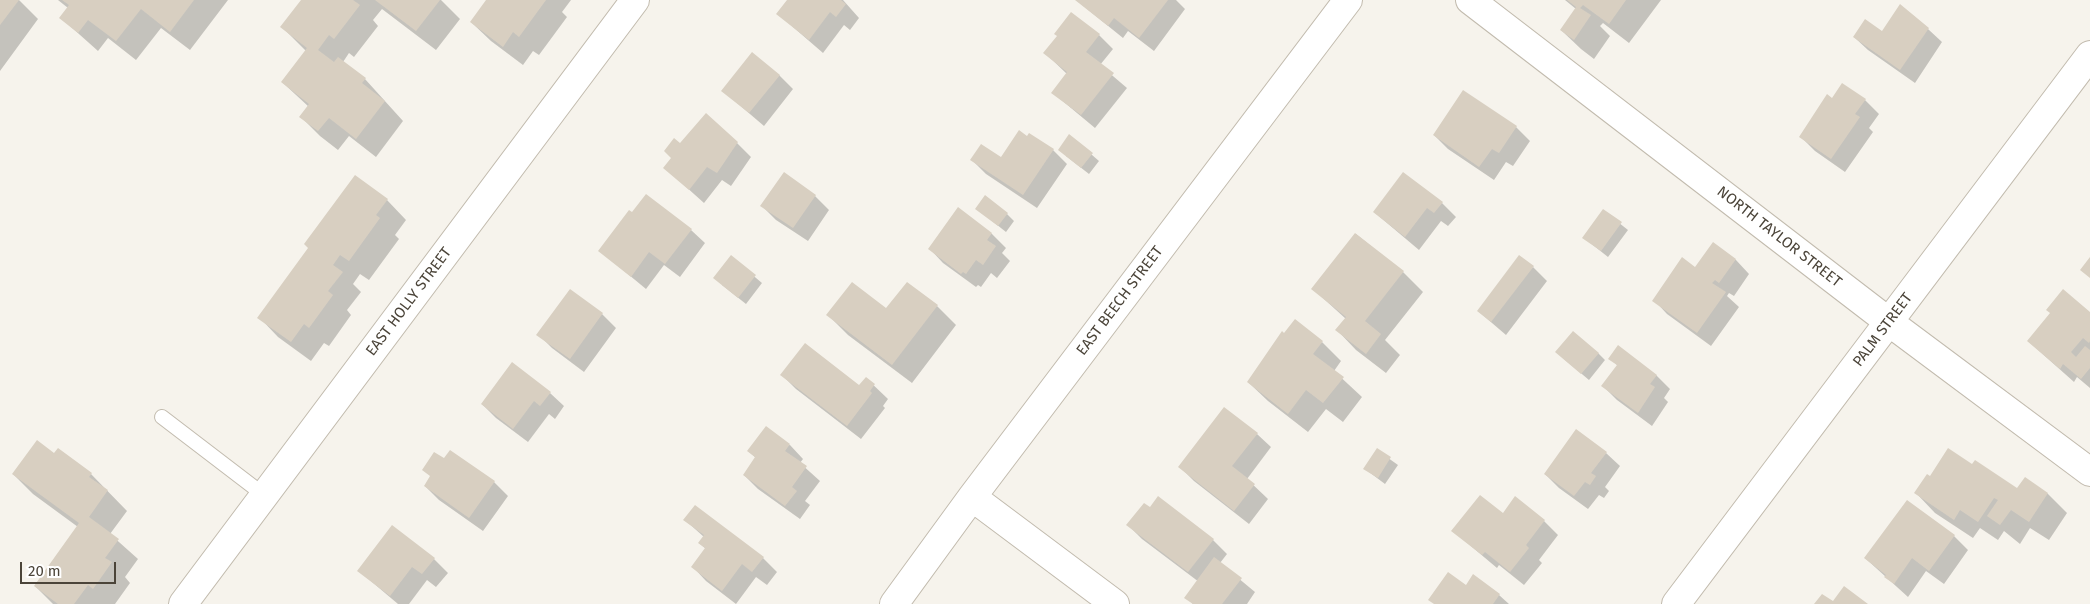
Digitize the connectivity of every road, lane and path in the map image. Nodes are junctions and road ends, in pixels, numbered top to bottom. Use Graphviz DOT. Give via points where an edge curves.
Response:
graph roads {
  1 [pos="635,0"];
  2 [pos="1348,0"];
  3 [pos="1470,0"];
  4 [pos="2090,55"];
  5 [pos="1889,322"];
  6 [pos="162,418"];
  7 [pos="2090,472"];
  8 [pos="264,495"];
  9 [pos="972,497"];
  10 [pos="183,604"];
  11 [pos="894,604"];
  12 [pos="1115,604"];
  13 [pos="1676,604"];
  1 -- 8 [label="street, EAST HOLLY STREET"];
  2 -- 9 [label="street, EAST BEECH STREET"];
  3 -- 5 [label="street, NORTH TAYLOR STREET"];
  4 -- 5 [label="street, PALM STREET"];
  5 -- 7 [label="street, NORTH TAYLOR STREET"];
  5 -- 13 [label="street, PALM STREET"];
  6 -- 8 [label="lane"];
  8 -- 10 [label="street, EAST HOLLY STREET"];
  9 -- 11 [label="street, EAST BEECH STREET"];
  9 -- 12 [label="street"];
}
